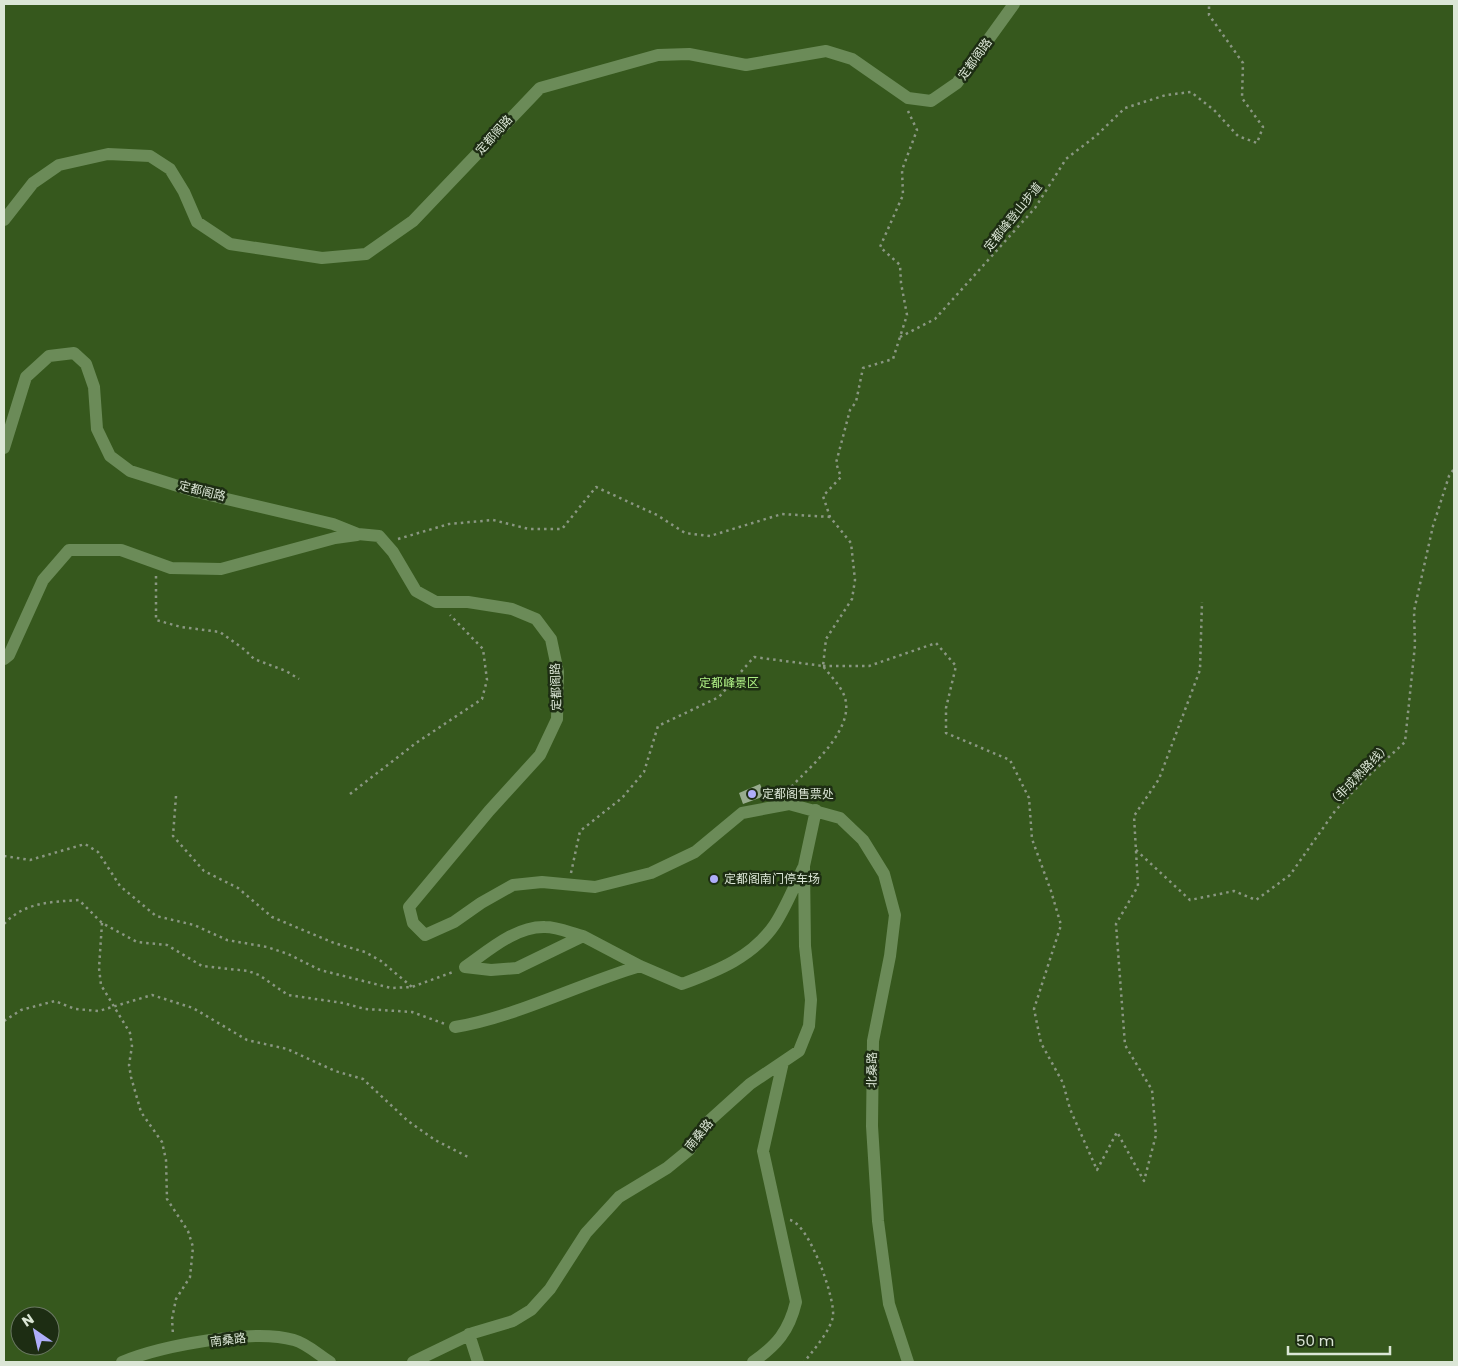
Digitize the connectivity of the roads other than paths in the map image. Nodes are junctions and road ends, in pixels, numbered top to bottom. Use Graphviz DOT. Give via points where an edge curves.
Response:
graph roads {
  1 [pos="1014,4"];
  2 [pos="4,220"];
  3 [pos="4,448"];
  4 [pos="358,534"];
  5 [pos="4,659"];
  6 [pos="816,810"];
  7 [pos="804,866"];
  8 [pos="583,936"];
  9 [pos="640,966"];
  10 [pos="455,1027"];
  11 [pos="782,1062"];
  12 [pos="469,1334"];
  13 [pos="122,1362"];
  14 [pos="330,1362"];
  15 [pos="413,1362"];
  16 [pos="478,1362"];
  17 [pos="752,1362"];
  18 [pos="908,1362"];
  1 -- 2 [label="street, 定都阁路" via="957,83 932,101 908,98 852,59 826,51 746,65 689,54 658,55 540,88 412,222 366,254 322,258 230,244 197,222 170,169 150,156 108,154 59,165 33,183"];
  3 -- 4 [label="street, 定都阁路" via="26,377 49,356 74,353 86,364 94,387 97,429 110,456 130,471 198,492 316,519"];
  4 -- 5 [label="street" via="221,568 171,568 121,550 69,550 43,580 9,656"];
  4 -- 6 [label="street, 定都阁路" via="379,536 393,552 416,591 436,602 468,602 512,609 536,619 552,639 558,672 557,720 540,755 409,907 413,923 425,935 454,922 513,885 542,882 595,887 651,873 695,852 742,814 789,804"];
  6 -- 7 [label="street, 南桑路"];
  6 -- 18 [label="street, 北桑路" via="840,818 863,840 884,874 895,915 873,1041 872,1126 878,1221 889,1304"];
  7 -- 9 [label="street" via="774,925 744,956 720,970 682,984"];
  7 -- 11 [label="street, 南桑路" via="805,946 811,1000 809,1026 799,1051"];
  8 -- 8 [label="street" via="517,968 464,967 522,932 544,927"];
  8 -- 9 [label="street"];
  9 -- 10 [label="street" via="604,976 479,1023"];
  11 -- 12 [label="street, 南桑路" via="750,1084 709,1121 689,1150 667,1168 619,1197 586,1233 550,1290 531,1310 513,1321"];
  11 -- 17 [label="street" via="763,1150 796,1302 792,1319 773,1348"];
  12 -- 15 [label="street, 南桑路"];
  12 -- 16 [label="street"];
  13 -- 14 [label="street, 南桑路" via="173,1347 272,1335 296,1340"];
}
